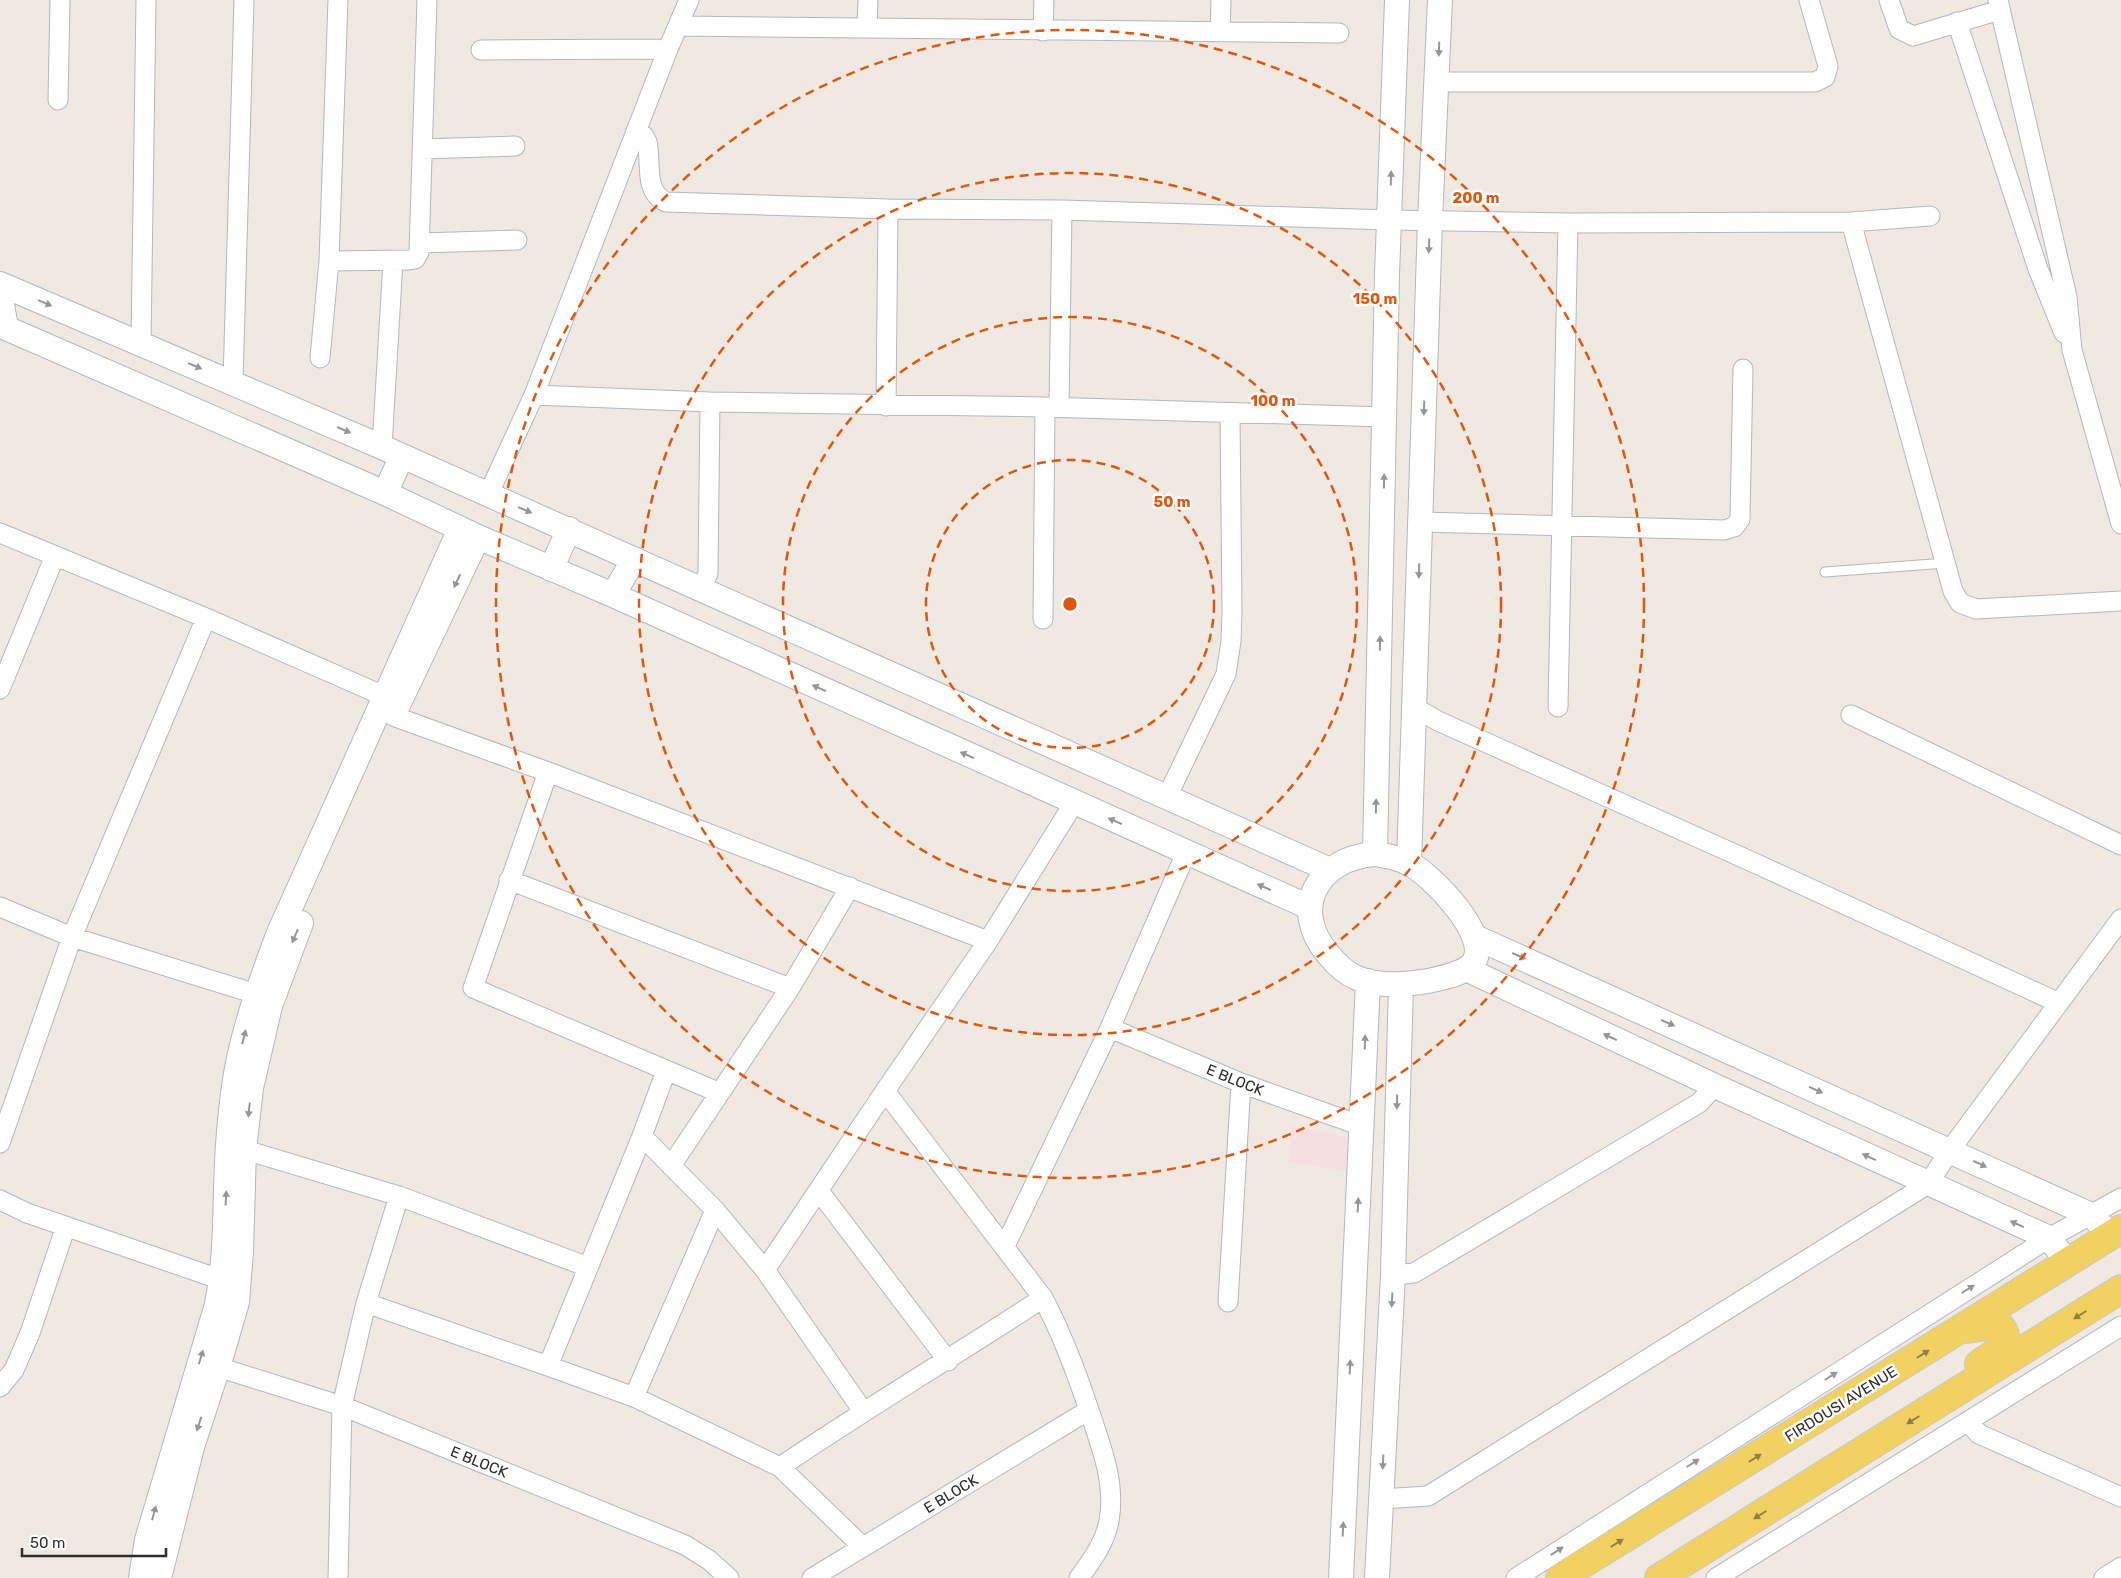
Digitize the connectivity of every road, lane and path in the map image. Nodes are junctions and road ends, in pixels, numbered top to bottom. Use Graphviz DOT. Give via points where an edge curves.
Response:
graph roads {
  1 [pos="60,0"];
  2 [pos="146,0"];
  3 [pos="244,0"];
  4 [pos="338,0"];
  5 [pos="427,0"];
  6 [pos="688,0"];
  7 [pos="868,0"];
  8 [pos="1044,0"];
  9 [pos="1221,0"];
  10 [pos="1397,0"];
  11 [pos="1440,0"];
  12 [pos="1809,0"];
  13 [pos="1889,0"];
  14 [pos="1999,5"];
  15 [pos="1957,22"];
  16 [pos="678,26"];
  17 [pos="867,27"];
  18 [pos="1043,31"];
  19 [pos="1220,32"];
  20 [pos="1338,33"];
  21 [pos="668,49"];
  22 [pos="481,50"];
  23 [pos="1438,82"];
  24 [pos="58,100"];
  25 [pos="636,131"];
  26 [pos="515,146"];
  27 [pos="422,149"];
  28 [pos="888,209"];
  29 [pos="1062,210"];
  30 [pos="1930,216"];
  31 [pos="1389,220"];
  32 [pos="1430,221"];
  33 [pos="1568,222"];
  34 [pos="1851,222"];
  35 [pos="516,240"];
  36 [pos="421,243"];
  37 [pos="329,261"];
  38 [pos="393,261"];
  39 [pos="0,284"];
  40 [pos="0,292"];
  41 [pos="141,343"];
  42 [pos="2072,350"];
  43 [pos="320,358"];
  44 [pos="1743,369"];
  45 [pos="233,382"];
  46 [pos="534,395"];
  47 [pos="710,402"];
  48 [pos="886,406"];
  49 [pos="1052,407"];
  50 [pos="1230,414"];
  51 [pos="1386,417"];
  52 [pos="392,452"];
  53 [pos="385,493"];
  54 [pos="488,495"];
  55 [pos="1421,522"];
  56 [pos="2121,524"];
  57 [pos="1562,525"];
  58 [pos="569,529"];
  59 [pos="0,533"];
  60 [pos="469,533"];
  61 [pos="55,556"];
  62 [pos="634,559"];
  63 [pos="1946,564"];
  64 [pos="551,569"];
  65 [pos="1825,572"];
  66 [pos="701,590"];
  67 [pos="613,595"];
  68 [pos="2121,601"];
  69 [pos="206,618"];
  70 [pos="1043,619"];
  71 [pos="0,689"];
  72 [pos="389,706"];
  73 [pos="1414,707"];
  74 [pos="1558,707"];
  75 [pos="1851,715"];
  76 [pos="548,772"];
  77 [pos="1167,797"];
  78 [pos="1074,803"];
  79 [pos="2121,845"];
  80 [pos="1186,853"];
  81 [pos="1375,854"];
  82 [pos="1409,863"];
  83 [pos="1330,870"];
  84 [pos="509,880"];
  85 [pos="850,888"];
  86 [pos="0,907"];
  87 [pos="1309,907"];
  88 [pos="2121,919"];
  89 [pos="1475,936"];
  90 [pos="72,938"];
  91 [pos="988,941"];
  92 [pos="1466,969"];
  93 [pos="1368,981"];
  94 [pos="1401,984"];
  95 [pos="790,988"];
  96 [pos="265,996"];
  97 [pos="2059,1003"];
  98 [pos="1110,1028"];
  99 [pos="666,1071"];
  100 [pos="1241,1083"];
  101 [pos="1715,1086"];
  102 [pos="884,1091"];
  103 [pos="720,1093"];
  104 [pos="1362,1126"];
  105 [pos="642,1136"];
  106 [pos="0,1143"];
  107 [pos="236,1147"];
  108 [pos="1950,1150"];
  109 [pos="671,1166"];
  110 [pos="1928,1184"];
  111 [pos="819,1190"];
  112 [pos="399,1196"];
  113 [pos="2121,1198"];
  114 [pos="0,1200"];
  115 [pos="715,1210"];
  116 [pos="2092,1215"];
  117 [pos="66,1226"];
  118 [pos="2116,1232"];
  119 [pos="2049,1238"];
  120 [pos="1005,1246"];
  121 [pos="2068,1263"];
  122 [pos="588,1267"];
  123 [pos="765,1270"];
  124 [pos="1393,1274"];
  125 [pos="230,1281"];
  126 [pos="2121,1289"];
  127 [pos="1043,1298"];
  128 [pos="1228,1302"];
  129 [pos="366,1303"];
  130 [pos="2121,1326"];
  131 [pos="1962,1330"];
  132 [pos="948,1361"];
  133 [pos="548,1366"];
  134 [pos="218,1368"];
  135 [pos="0,1386"];
  136 [pos="634,1397"];
  137 [pos="1948,1398"];
  138 [pos="342,1406"];
  139 [pos="1089,1410"];
  140 [pos="863,1411"];
  141 [pos="1968,1422"];
  142 [pos="780,1467"];
  143 [pos="2121,1497"];
  144 [pos="1380,1499"];
  145 [pos="863,1547"];
  146 [pos="2121,1567"];
  147 [pos="141,1578"];
  148 [pos="160,1578"];
  149 [pos="338,1578"];
  150 [pos="729,1578"];
  151 [pos="812,1578"];
  152 [pos="1079,1578"];
  153 [pos="1341,1578"];
  154 [pos="1377,1578"];
  155 [pos="1516,1578"];
  156 [pos="1560,1578"];
  157 [pos="1659,1578"];
  158 [pos="1716,1578"];
  159 [pos="2104,1578"];
  1 -- 24 [label="street"];
  2 -- 41 [label="street"];
  3 -- 45 [label="street"];
  4 -- 37 [label="street"];
  5 -- 27 [label="street"];
  6 -- 16 [label="street"];
  7 -- 17 [label="street"];
  8 -- 18 [label="street"];
  9 -- 19 [label="street"];
  31 -- 10 [label="street, one-way"];
  11 -- 23 [label="street, one-way"];
  12 -- 23 [label="street" via="1828,66 1826,77 1815,82"];
  13 -- 15 [label="street" via="1899,29 1905,34 1912,36"];
  14 -- 15 [label="street"];
  14 -- 42 [label="street" via="2067,297"];
  15 -- 42 [label="street" via="2038,269"];
  16 -- 17 [label="street"];
  16 -- 21 [label="street"];
  17 -- 18 [label="street"];
  18 -- 19 [label="street"];
  19 -- 20 [label="street"];
  21 -- 22 [label="street"];
  21 -- 25 [label="street"];
  23 -- 32 [label="street"];
  25 -- 28 [label="street" via="648,142 652,188 659,199 666,202"];
  25 -- 46 [label="street"];
  26 -- 27 [label="street"];
  27 -- 36 [label="street"];
  28 -- 29 [label="street"];
  28 -- 48 [label="street"];
  29 -- 31 [label="street"];
  29 -- 49 [label="street"];
  30 -- 34 [label="street"];
  31 -- 32 [label="street"];
  31 -- 51 [label="street"];
  32 -- 33 [label="street"];
  32 -- 55 [label="street, one-way"];
  33 -- 34 [label="street"];
  33 -- 57 [label="street"];
  34 -- 63 [label="street"];
  35 -- 36 [label="street"];
  36 -- 38 [label="street" via="415,258"];
  37 -- 38 [label="street"];
  37 -- 43 [label="street"];
  38 -- 52 [label="street"];
  39 -- 41 [label="street, one-way"];
  40 -- 53 [label="street" via="6,328"];
  41 -- 45 [label="street, one-way"];
  42 -- 56 [label="street"];
  44 -- 57 [label="street" via="1740,519 1734,527 1724,530"];
  45 -- 52 [label="street, one-way"];
  46 -- 47 [label="street"];
  46 -- 54 [label="street"];
  47 -- 48 [label="street"];
  47 -- 66 [label="street" via="708,573"];
  48 -- 49 [label="street"];
  49 -- 50 [label="street"];
  49 -- 70 [label="street"];
  50 -- 51 [label="street"];
  50 -- 77 [label="street" via="1232,611 1226,674"];
  81 -- 51 [label="street, one-way"];
  52 -- 53 [label="street"];
  52 -- 54 [label="street"];
  53 -- 60 [label="street"];
  54 -- 58 [label="street, one-way"];
  55 -- 57 [label="street"];
  55 -- 73 [label="street, one-way"];
  57 -- 74 [label="street"];
  58 -- 62 [label="street"];
  58 -- 64 [label="street"];
  59 -- 61 [label="street"];
  60 -- 64 [label="street"];
  60 -- 72 [label="street"];
  61 -- 69 [label="street"];
  61 -- 71 [label="street"];
  62 -- 66 [label="street"];
  62 -- 67 [label="street"];
  63 -- 65 [label="lane"];
  63 -- 68 [label="street" via="1953,591 1960,603 1976,609"];
  64 -- 67 [label="street"];
  66 -- 77 [label="street"];
  78 -- 67 [label="street, one-way"];
  69 -- 72 [label="street"];
  69 -- 90 [label="street"];
  72 -- 76 [label="street"];
  72 -- 96 [label="street" via="278,935"];
  73 -- 82 [label="street"];
  73 -- 97 [label="street" via="1438,721"];
  75 -- 79 [label="street"];
  76 -- 84 [label="street"];
  76 -- 85 [label="street"];
  77 -- 83 [label="street"];
  80 -- 78 [label="street, one-way"];
  78 -- 91 [label="street"];
  87 -- 80 [label="street, one-way"];
  80 -- 98 [label="street"];
  81 -- 82 [label="street"];
  81 -- 83 [label="street" via="1349,858"];
  82 -- 89 [label="street" via="1446,894"];
  83 -- 87 [label="street" via="1316,888"];
  84 -- 95 [label="street"];
  84 -- 99 [label="street" via="473,988"];
  85 -- 91 [label="street"];
  85 -- 95 [label="street"];
  86 -- 90 [label="street"];
  87 -- 93 [label="street" via="1312,926 1324,950 1349,974"];
  88 -- 97 [label="street"];
  89 -- 92 [label="street" via="1477,955"];
  89 -- 108 [label="street, one-way"];
  90 -- 96 [label="street"];
  90 -- 106 [label="street"];
  91 -- 102 [label="street"];
  92 -- 94 [label="street" via="1430,980"];
  101 -- 92 [label="street, one-way"];
  93 -- 94 [label="street"];
  104 -- 93 [label="street, one-way"];
  94 -- 124 [label="street, one-way"];
  95 -- 103 [label="street"];
  96 -- 107 [label="street" via="238,1060"];
  97 -- 108 [label="street"];
  98 -- 100 [label="street, E BLOCK"];
  98 -- 120 [label="street"];
  99 -- 103 [label="street"];
  99 -- 105 [label="street"];
  100 -- 104 [label="street, E BLOCK"];
  100 -- 128 [label="street"];
  110 -- 101 [label="street, one-way"];
  101 -- 124 [label="street" via="1699,1103 1414,1273"];
  102 -- 111 [label="street"];
  102 -- 120 [label="street"];
  103 -- 109 [label="street"];
  153 -- 104 [label="street, one-way"];
  105 -- 109 [label="street"];
  105 -- 122 [label="street"];
  107 -- 112 [label="street"];
  107 -- 125 [label="street"];
  108 -- 110 [label="street"];
  108 -- 116 [label="street, one-way"];
  109 -- 115 [label="street"];
  119 -- 110 [label="street, one-way"];
  110 -- 144 [label="street" via="1428,1496"];
  111 -- 123 [label="street"];
  111 -- 132 [label="street"];
  112 -- 122 [label="street"];
  112 -- 129 [label="street"];
  113 -- 116 [label="street"];
  114 -- 117 [label="street"];
  115 -- 123 [label="street"];
  115 -- 136 [label="street"];
  116 -- 118 [label="street"];
  116 -- 119 [label="street"];
  117 -- 125 [label="street"];
  117 -- 135 [label="street" via="30,1333 14,1370"];
  118 -- 121 [label="main road, FIRDOUSI AVENUE"];
  119 -- 121 [label="street"];
  155 -- 119 [label="street, one-way"];
  120 -- 127 [label="street"];
  121 -- 131 [label="main road, FIRDOUSI AVENUE"];
  122 -- 133 [label="street"];
  123 -- 140 [label="street"];
  124 -- 144 [label="street, one-way"];
  125 -- 134 [label="street" via="237,1302"];
  147 -- 125 [label="street, one-way" via="149,1531 216,1308"];
  126 -- 137 [label="main road, one-way"];
  127 -- 132 [label="street"];
  127 -- 139 [label="street" via="1062,1335"];
  129 -- 133 [label="street"];
  129 -- 138 [label="street"];
  130 -- 141 [label="street"];
  131 -- 137 [label="main road" via="2000,1326 2006,1340 2002,1347 1956,1381"];
  156 -- 131 [label="main road, FIRDOUSI AVENUE, one-way"];
  132 -- 140 [label="street"];
  133 -- 136 [label="street"];
  134 -- 138 [label="street, E BLOCK"];
  134 -- 148 [label="street, one-way" via="192,1447"];
  136 -- 142 [label="street"];
  137 -- 157 [label="main road, one-way"];
  138 -- 149 [label="street"];
  138 -- 150 [label="street, E BLOCK" via="685,1545"];
  139 -- 145 [label="street, E BLOCK"];
  139 -- 152 [label="street" via="1108,1470 1112,1503 1103,1541"];
  140 -- 142 [label="street"];
  141 -- 143 [label="street" via="1979,1434"];
  141 -- 158 [label="street"];
  142 -- 145 [label="street"];
  144 -- 154 [label="street"];
  145 -- 151 [label="street, E BLOCK"];
  146 -- 159 [label="street"];
}
